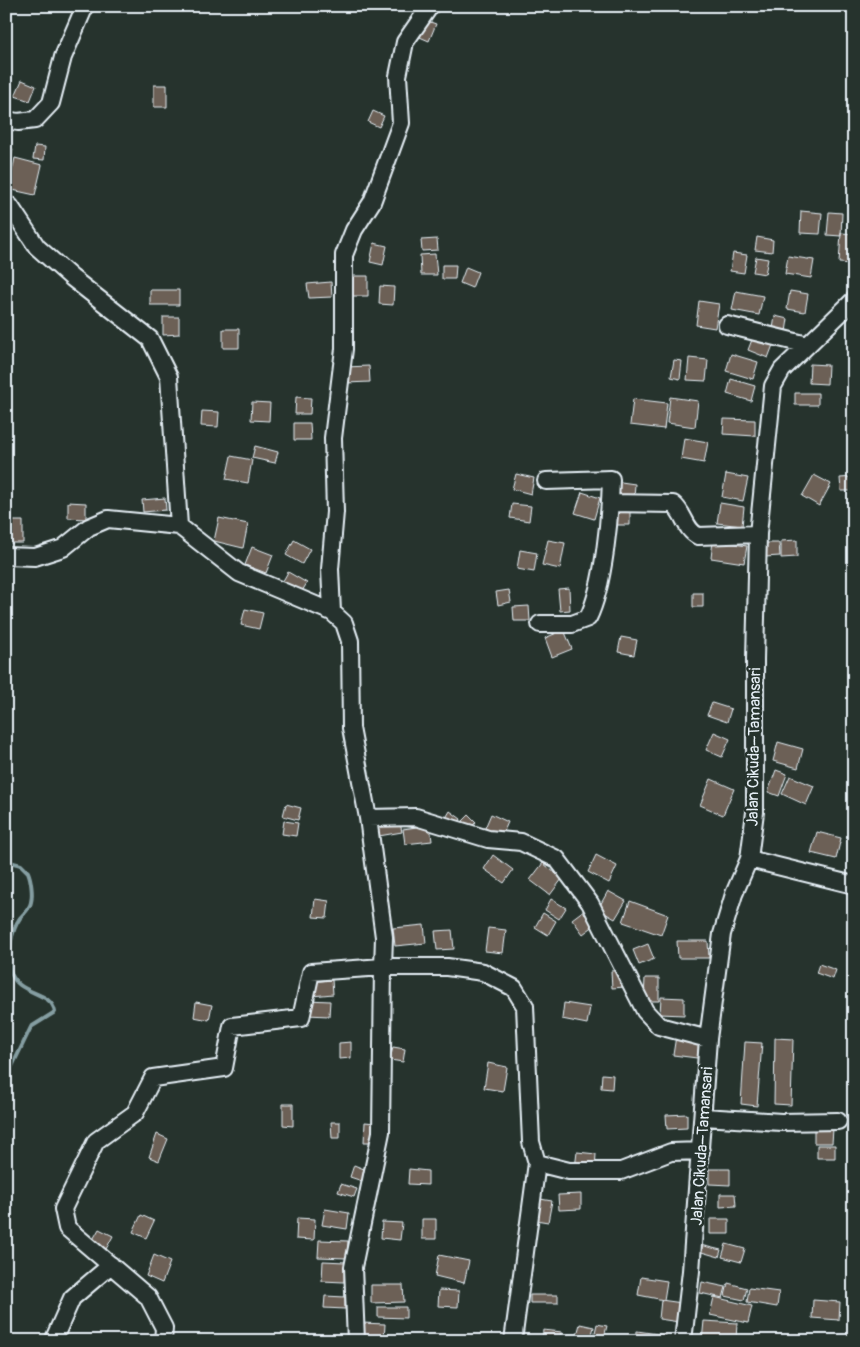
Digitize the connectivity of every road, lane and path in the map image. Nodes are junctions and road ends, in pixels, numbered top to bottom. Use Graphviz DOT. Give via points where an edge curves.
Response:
graph roads {
  1 [pos="85,6"];
  2 [pos="430,6"];
  3 [pos="6,120"];
  4 [pos="6,205"];
  5 [pos="854,300"];
  6 [pos="727,325"];
  7 [pos="808,345"];
  8 [pos="546,481"];
  9 [pos="610,503"];
  10 [pos="179,526"];
  11 [pos="758,534"];
  12 [pos="6,556"];
  13 [pos="332,612"];
  14 [pos="540,624"];
  15 [pos="368,818"];
  16 [pos="749,859"];
  17 [pos="854,885"];
  18 [pos="383,967"];
  19 [pos="708,1039"];
  20 [pos="704,1117"];
  21 [pos="838,1121"];
  22 [pos="701,1152"];
  23 [pos="536,1163"];
  24 [pos="111,1265"];
  25 [pos="53,1341"];
  26 [pos="163,1341"];
  27 [pos="356,1341"];
  28 [pos="513,1341"];
  29 [pos="684,1341"];
  1 -- 3 [label="street" via="63,58 51,103 35,120"];
  2 -- 13 [label="street" via="405,42 398,76 401,123 372,202 354,230 344,254 344,349 333,438"];
  4 -- 10 [label="street" via="10,206 37,247 150,339 169,377"];
  5 -- 7 [label="street, Jalan Cikuda–Tamansari"];
  6 -- 7 [label="street"];
  7 -- 11 [label="street, Jalan Cikuda–Tamansari" via="782,370 773,386"];
  8 -- 9 [label="street" via="611,480"];
  9 -- 11 [label="street" via="673,504 690,532 698,536"];
  9 -- 14 [label="street" via="599,580 588,618 572,624"];
  10 -- 12 [label="street" via="108,520 89,527 63,548 35,557"];
  10 -- 13 [label="street" via="239,573"];
  11 -- 16 [label="street, Jalan Cikuda–Tamansari" via="755,812"];
  13 -- 15 [label="street" via="344,623 350,641 351,728"];
  15 -- 18 [label="street" via="384,937"];
  15 -- 19 [label="street" via="416,817 488,839 521,842 556,859 590,903 645,1011 659,1026"];
  16 -- 17 [label="street"];
  16 -- 19 [label="street, Jalan Cikuda–Tamansari" via="722,934"];
  18 -- 23 [label="street" via="483,972 514,988 525,1006 531,1142"];
  18 -- 24 [label="street" via="311,972 301,1018 232,1026 224,1068 153,1078 134,1113 96,1141 63,1210 67,1228"];
  18 -- 27 [label="street" via="381,1132 353,1267"];
  19 -- 20 [label="street, Jalan Cikuda–Tamansari"];
  20 -- 21 [label="street" via="781,1122"];
  20 -- 22 [label="street, Jalan Cikuda–Tamansari"];
  22 -- 23 [label="street" via="672,1152 622,1171 570,1171"];
  22 -- 29 [label="street, Jalan Cikuda–Tamansari"];
  23 -- 28 [label="street"];
  24 -- 25 [label="street" via="72,1298"];
  24 -- 26 [label="street" via="148,1297 164,1328"];
}
